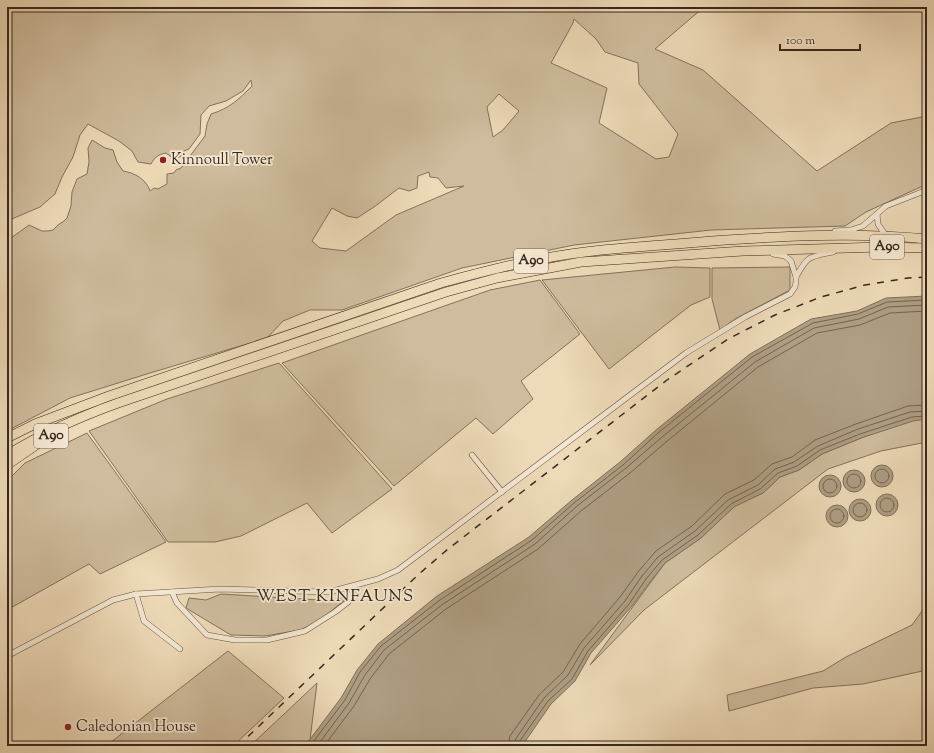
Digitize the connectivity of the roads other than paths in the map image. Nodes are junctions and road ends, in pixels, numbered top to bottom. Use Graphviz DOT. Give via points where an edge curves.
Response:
graph roads {
  1 [pos="927,190"];
  2 [pos="877,214"];
  3 [pos="886,236"];
  4 [pos="790,237"];
  5 [pos="927,239"];
  6 [pos="852,248"];
  7 [pos="927,248"];
  8 [pos="743,251"];
  9 [pos="796,277"];
  10 [pos="72,410"];
  11 [pos="97,410"];
  12 [pos="7,438"];
  13 [pos="7,444"];
  14 [pos="7,455"];
  15 [pos="472,455"];
  16 [pos="7,465"];
  17 [pos="502,492"];
  18 [pos="355,586"];
  19 [pos="172,592"];
  20 [pos="136,594"];
  21 [pos="180,649"];
  22 [pos="7,656"];
  1 -- 2 [label="street" via="886,206"];
  2 -- 3 [label="street" via="878,224"];
  2 -- 4 [label="street" via="857,228"];
  3 -- 4 [label="highway, A90"];
  3 -- 5 [label="highway, A90"];
  4 -- 10 [label="highway, A90" via="590,252 496,268 433,286"];
  6 -- 7 [label="highway, A90"];
  6 -- 8 [label="highway, A90"];
  6 -- 9 [label="street" via="812,256 805,261"];
  8 -- 9 [label="street" via="785,256 791,261"];
  8 -- 11 [label="highway, A90" via="581,262 498,278 446,292"];
  9 -- 17 [label="street" via="795,287 790,294 745,317 686,353"];
  10 -- 12 [label="highway, A90"];
  10 -- 13 [label="highway"];
  11 -- 14 [label="highway" via="40,436"];
  11 -- 16 [label="highway, A90"];
  15 -- 17 [label="street"];
  17 -- 18 [label="street" via="398,570"];
  18 -- 19 [label="street" via="329,592 220,589"];
  18 -- 19 [label="street" via="348,602 305,631 267,640 236,640 207,635 177,603"];
  19 -- 20 [label="street"];
  20 -- 21 [label="street" via="144,620"];
  20 -- 22 [label="street" via="113,600"];
}
